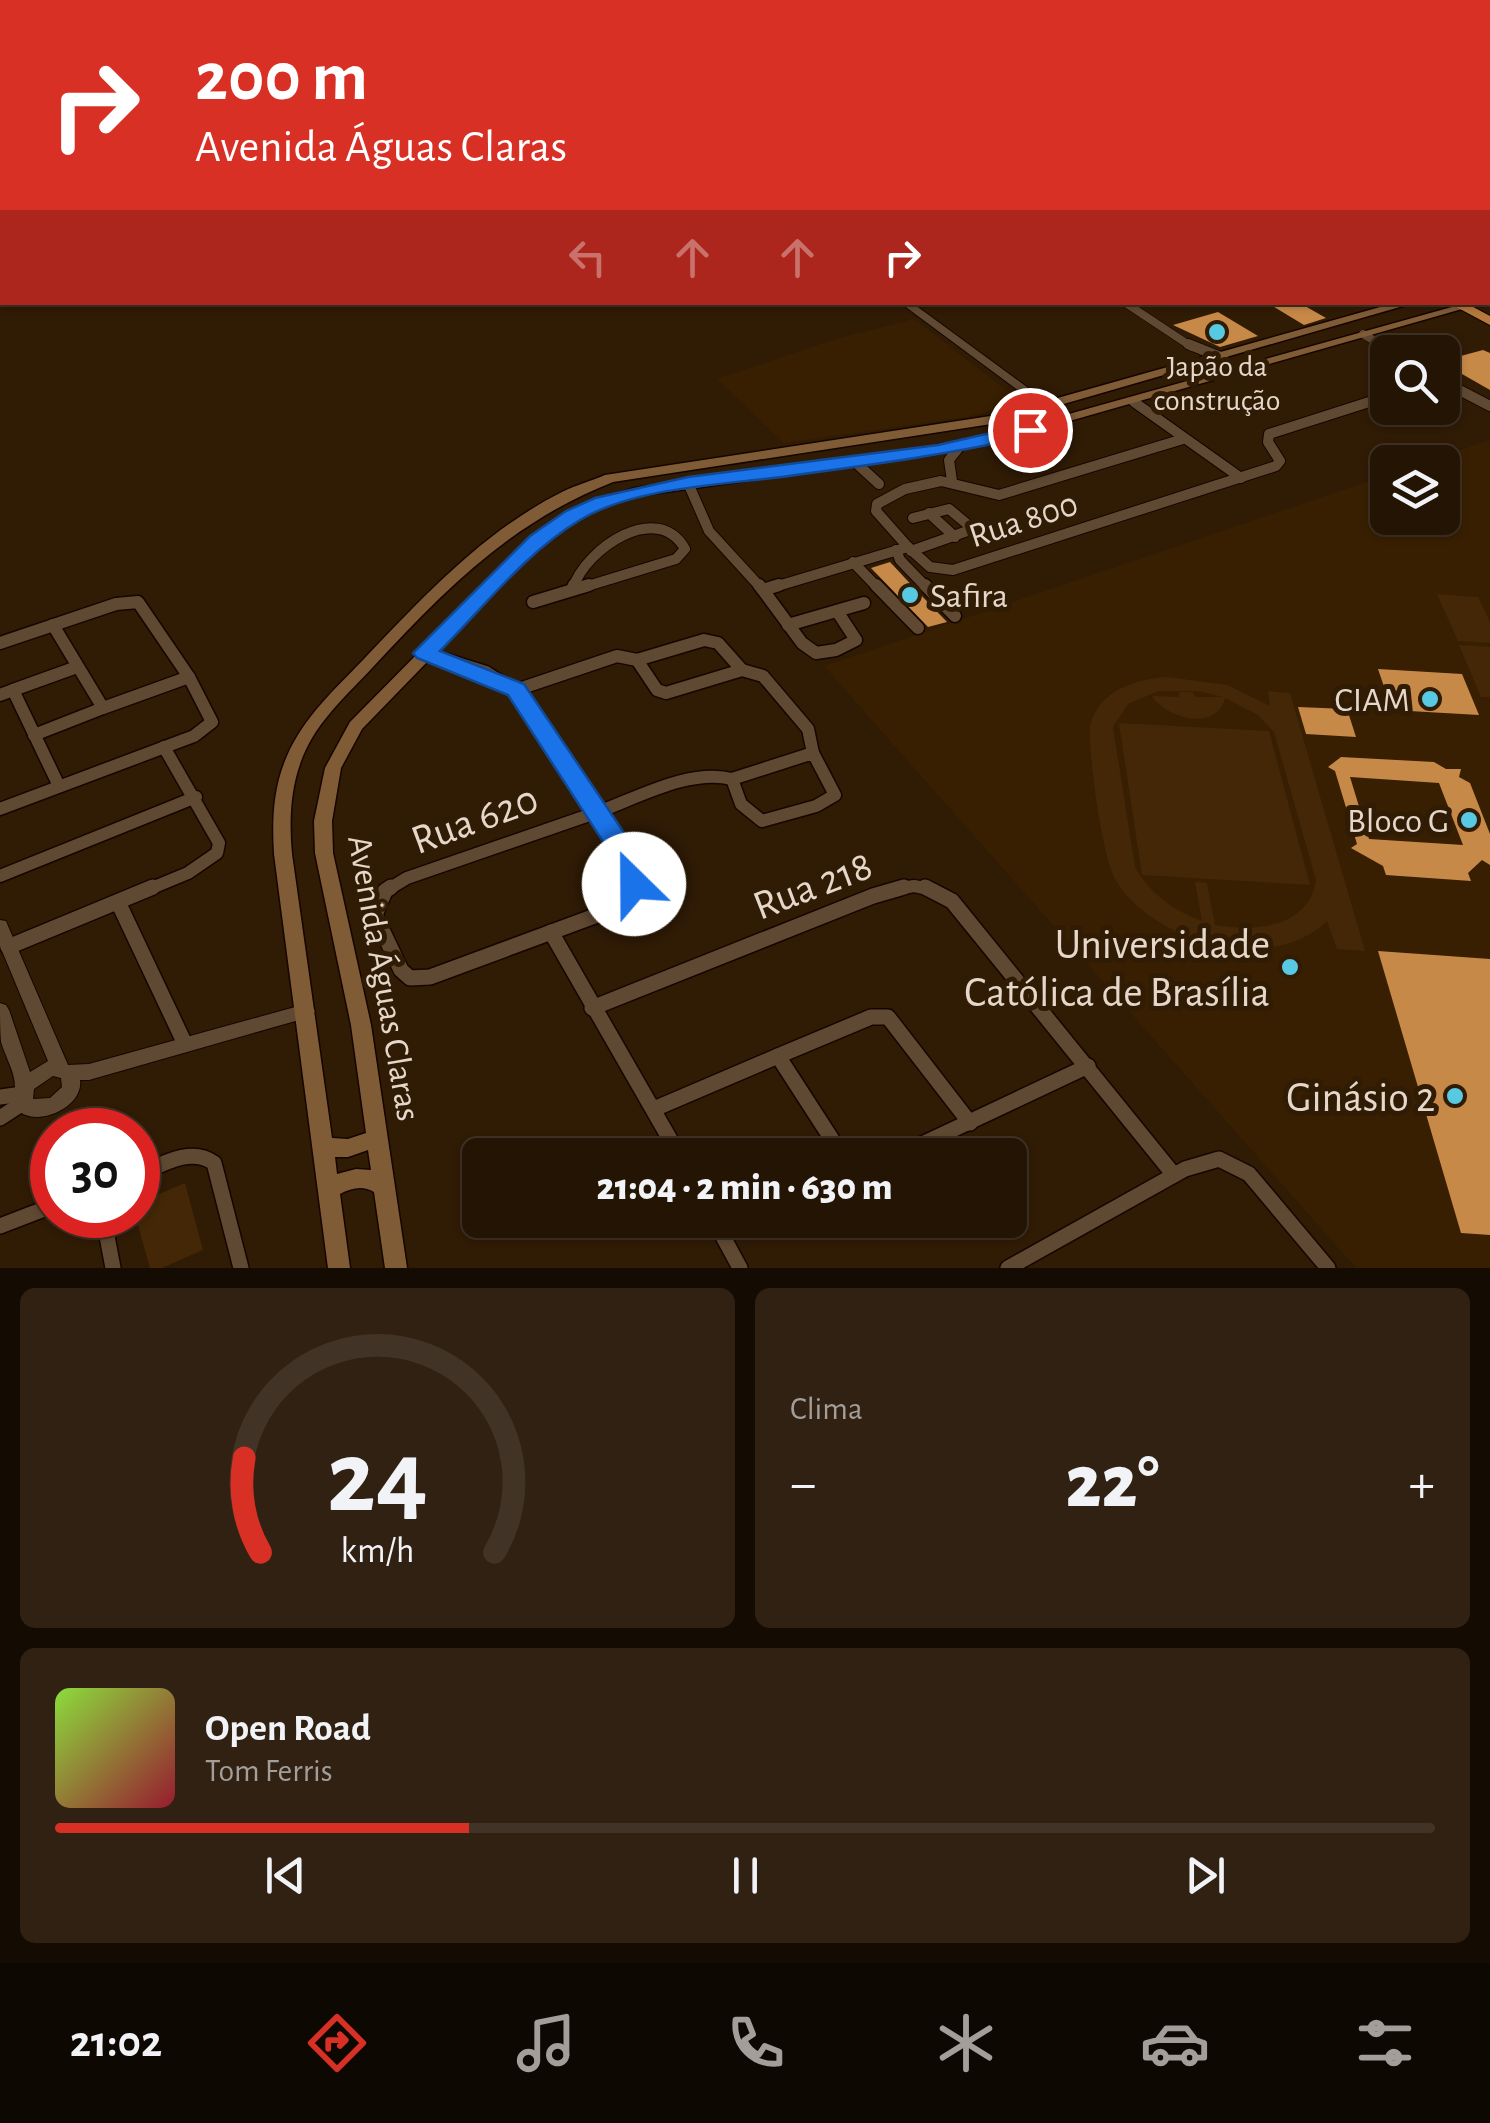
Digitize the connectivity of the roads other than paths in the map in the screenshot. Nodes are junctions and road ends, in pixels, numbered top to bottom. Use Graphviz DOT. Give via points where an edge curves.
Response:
graph roads {
  1 [pos="1128,305"];
  2 [pos="1401,305"];
  3 [pos="1458,305"];
  4 [pos="917,306"];
  5 [pos="1380,311"];
  6 [pos="1490,321"];
  7 [pos="1402,324"];
  8 [pos="1362,334"];
  9 [pos="1370,338"];
  10 [pos="1223,358"];
  11 [pos="1460,390"];
  12 [pos="1134,402"];
  13 [pos="1370,402"];
  14 [pos="1046,406"];
  15 [pos="1490,406"];
  16 [pos="952,428"];
  17 [pos="898,436"];
  18 [pos="1184,439"];
  19 [pos="960,446"];
  20 [pos="906,454"];
  21 [pos="854,460"];
  22 [pos="1241,478"];
  23 [pos="952,481"];
  24 [pos="688,483"];
  25 [pos="879,484"];
  26 [pos="570,493"];
  27 [pos="586,508"];
  28 [pos="928,514"];
  29 [pos="912,518"];
  30 [pos="708,531"];
  31 [pos="954,537"];
  32 [pos="682,540"];
  33 [pos="905,549"];
  34 [pos="480,554"];
  35 [pos="853,562"];
  36 [pos="513,565"];
  37 [pos="572,590"];
  38 [pos="763,590"];
  39 [pos="534,602"];
  40 [pos="864,603"];
  41 [pos="837,610"];
  42 [pos="954,616"];
  43 [pos="788,624"];
  44 [pos="54,625"];
  45 [pos="918,628"];
  46 [pos="0,643"];
  47 [pos="425,653"];
  48 [pos="637,660"];
  49 [pos="77,667"];
  50 [pos="742,670"];
  51 [pos="190,677"];
  52 [pos="516,690"];
  53 [pos="6,692"];
  54 [pos="103,708"];
  55 [pos="34,735"];
  56 [pos="164,748"];
  57 [pos="812,753"];
  58 [pos="732,779"];
  59 [pos="59,786"];
  60 [pos="196,797"];
  61 [pos="0,809"];
  62 [pos="597,812"];
  63 [pos="0,876"];
  64 [pos="118,902"];
  65 [pos="0,926"];
  66 [pos="551,932"];
  67 [pos="8,947"];
  68 [pos="592,1008"];
  69 [pos="0,1010"];
  70 [pos="306,1011"];
  71 [pos="185,1044"];
  72 [pos="778,1056"];
  73 [pos="1088,1066"];
  74 [pos="68,1077"];
  75 [pos="23,1094"];
  76 [pos="0,1096"];
  77 [pos="654,1109"];
  78 [pos="0,1118"];
  79 [pos="970,1123"];
  80 [pos="378,1138"];
  81 [pos="670,1138"];
  82 [pos="831,1138"];
  83 [pos="937,1138"];
  84 [pos="323,1147"];
  85 [pos="160,1167"];
  86 [pos="1174,1175"];
  87 [pos="384,1188"];
  88 [pos="327,1190"];
  89 [pos="30,1214"];
  90 [pos="0,1226"];
  91 [pos="107,1238"];
  92 [pos="724,1238"];
  93 [pos="113,1268"];
  94 [pos="242,1268"];
  95 [pos="338,1268"];
  96 [pos="396,1268"];
  97 [pos="740,1268"];
  98 [pos="1008,1268"];
  99 [pos="1328,1268"];
  1 -- 10 [label="street" via="1194,349"];
  2 -- 5 [label="main road"];
  3 -- 6 [label="highway"];
  3 -- 7 [label="main road, Avenida Águas Claras"];
  4 -- 14 [label="street"];
  5 -- 7 [label="main road"];
  5 -- 10 [label="main road"];
  7 -- 8 [label="main road, Avenida Águas Claras"];
  8 -- 9 [label="street"];
  8 -- 12 [label="main road, Avenida Águas Claras"];
  10 -- 14 [label="main road"];
  11 -- 15 [label="street"];
  12 -- 18 [label="street"];
  12 -- 19 [label="main road, Avenida Águas Claras"];
  13 -- 22 [label="street, Rua 800" via="1269,434 1279,464"];
  14 -- 16 [label="main road"];
  16 -- 17 [label="main road"];
  16 -- 19 [label="main road" via="950,439"];
  17 -- 20 [label="main road"];
  17 -- 26 [label="main road" via="662,467"];
  18 -- 22 [label="street"];
  18 -- 23 [label="street" via="999,496"];
  19 -- 20 [label="main road, Avenida Águas Claras"];
  19 -- 23 [label="street" via="949,460"];
  20 -- 21 [label="main road, Avenida Águas Claras"];
  21 -- 24 [label="main road, Avenida Águas Claras"];
  21 -- 25 [label="street"];
  22 -- 33 [label="street, Rua 800" via="953,570 930,568"];
  23 -- 33 [label="street" via="877,504"];
  24 -- 27 [label="main road, Avenida Águas Claras"];
  24 -- 30 [label="street"];
  26 -- 27 [label="main road"];
  26 -- 34 [label="main road" via="524,517"];
  27 -- 36 [label="main road, Avenida Águas Claras"];
  28 -- 29 [label="street"];
  28 -- 31 [label="street"];
  28 -- 31 [label="street" via="952,510 972,527"];
  30 -- 32 [label="street"];
  30 -- 38 [label="street"];
  31 -- 33 [label="street"];
  32 -- 37 [label="street" via="676,559"];
  32 -- 37 [label="street" via="656,528 621,536 578,572"];
  33 -- 35 [label="street"];
  33 -- 42 [label="street" via="900,560"];
  34 -- 36 [label="main road" via="504,556"];
  34 -- 70 [label="main road" via="313,721 286,774 282,843"];
  35 -- 38 [label="street"];
  35 -- 45 [label="street"];
  36 -- 47 [label="main road, Avenida Águas Claras"];
  37 -- 39 [label="street"];
  38 -- 43 [label="street"];
  40 -- 41 [label="street"];
  41 -- 43 [label="street"];
  41 -- 43 [label="street" via="856,636 836,650 811,651"];
  44 -- 46 [label="street"];
  44 -- 49 [label="street"];
  44 -- 51 [label="street" via="138,602"];
  47 -- 52 [label="street"];
  47 -- 80 [label="main road, Avenida Águas Claras" via="345,742 323,822"];
  48 -- 50 [label="street" via="711,640"];
  48 -- 50 [label="street" via="666,693"];
  48 -- 52 [label="street" via="617,656"];
  49 -- 53 [label="street"];
  49 -- 54 [label="street"];
  50 -- 57 [label="street" via="776,688 808,729"];
  51 -- 54 [label="street"];
  51 -- 56 [label="street" via="212,722"];
  52 -- 62 [label="street"];
  53 -- 55 [label="street"];
  54 -- 55 [label="street"];
  55 -- 59 [label="street"];
  56 -- 59 [label="street"];
  56 -- 60 [label="street"];
  57 -- 58 [label="street"];
  57 -- 58 [label="street" via="835,794 816,806 762,821 746,810"];
  58 -- 62 [label="street" via="692,779"];
  59 -- 61 [label="street"];
  60 -- 63 [label="street"];
  60 -- 64 [label="street" via="219,843 217,854"];
  62 -- 66 [label="street" via="632,867 631,893 611,910"];
  62 -- 66 [label="street, Rua 620" via="407,878 385,891 376,907 392,953 410,978 430,977"];
  64 -- 67 [label="street"];
  64 -- 71 [label="street"];
  65 -- 67 [label="street"];
  66 -- 68 [label="street"];
  67 -- 74 [label="street"];
  68 -- 73 [label="street, Rua 218" via="916,885 952,902"];
  68 -- 77 [label="street"];
  69 -- 75 [label="street"];
  70 -- 71 [label="street"];
  70 -- 84 [label="main road"];
  71 -- 74 [label="street"];
  72 -- 77 [label="street"];
  72 -- 79 [label="street" via="871,1017 888,1018"];
  72 -- 82 [label="street"];
  73 -- 79 [label="street"];
  73 -- 86 [label="street, Rua 218"];
  74 -- 75 [label="street" via="41,1072"];
  74 -- 75 [label="street" via="65,1099 42,1110"];
  75 -- 76 [label="street"];
  75 -- 78 [label="street"];
  77 -- 81 [label="street"];
  79 -- 83 [label="street"];
  80 -- 84 [label="main road" via="348,1148"];
  80 -- 87 [label="main road, Avenida Águas Claras"];
  84 -- 88 [label="main road"];
  85 -- 94 [label="street" via="191,1156 214,1163"];
  86 -- 98 [label="street"];
  86 -- 99 [label="street" via="1208,1160 1240,1166"];
  87 -- 88 [label="main road" via="362,1178"];
  87 -- 96 [label="main road, Avenida Águas Claras"];
  88 -- 95 [label="main road"];
  89 -- 90 [label="street"];
  91 -- 93 [label="street"];
  92 -- 97 [label="street"];
}
